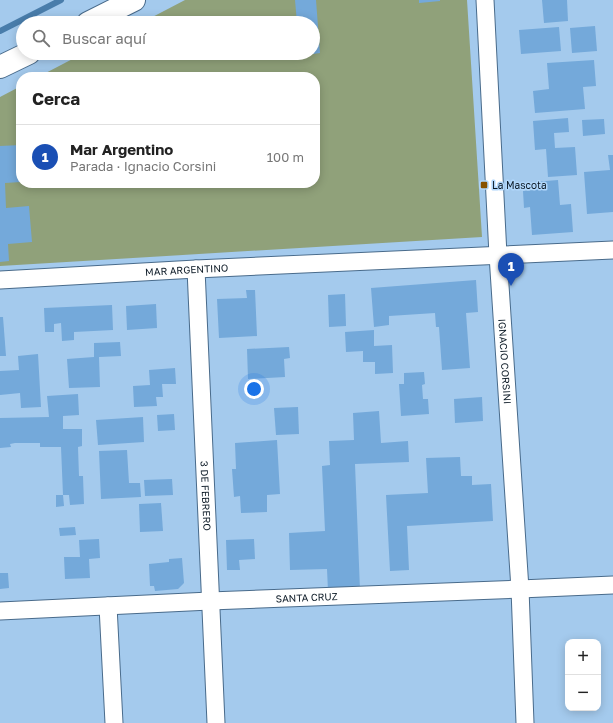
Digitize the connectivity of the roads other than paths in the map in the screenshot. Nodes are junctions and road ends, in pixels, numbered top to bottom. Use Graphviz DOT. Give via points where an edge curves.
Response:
graph roads {
  1 [pos="134,0"];
  2 [pos="485,0"];
  3 [pos="102,16"];
  4 [pos="16,59"];
  5 [pos="0,67"];
  6 [pos="613,250"];
  7 [pos="498,255"];
  8 [pos="196,269"];
  9 [pos="0,280"];
  10 [pos="613,584"];
  11 [pos="520,589"];
  12 [pos="210,601"];
  13 [pos="108,606"];
  14 [pos="0,611"];
  15 [pos="114,723"];
  16 [pos="216,723"];
  17 [pos="525,723"];
  1 -- 3 [label="street"];
  2 -- 7 [label="street, IGNACIO CORSINI"];
  4 -- 5 [label="street"];
  6 -- 7 [label="street, MAR ARGENTINO"];
  7 -- 8 [label="street, MAR ARGENTINO"];
  7 -- 11 [label="street, IGNACIO CORSINI"];
  8 -- 9 [label="street, MAR ARGENTINO"];
  8 -- 12 [label="street, 3 DE FEBRERO"];
  10 -- 11 [label="street, SANTA CRUZ"];
  11 -- 12 [label="street, SANTA CRUZ"];
  11 -- 17 [label="street, IGNACIO CORSINI"];
  12 -- 13 [label="street, SANTA CRUZ"];
  12 -- 16 [label="street, 3 DE FEBRERO"];
  13 -- 14 [label="street, SANTA CRUZ"];
  13 -- 15 [label="street"];
}
